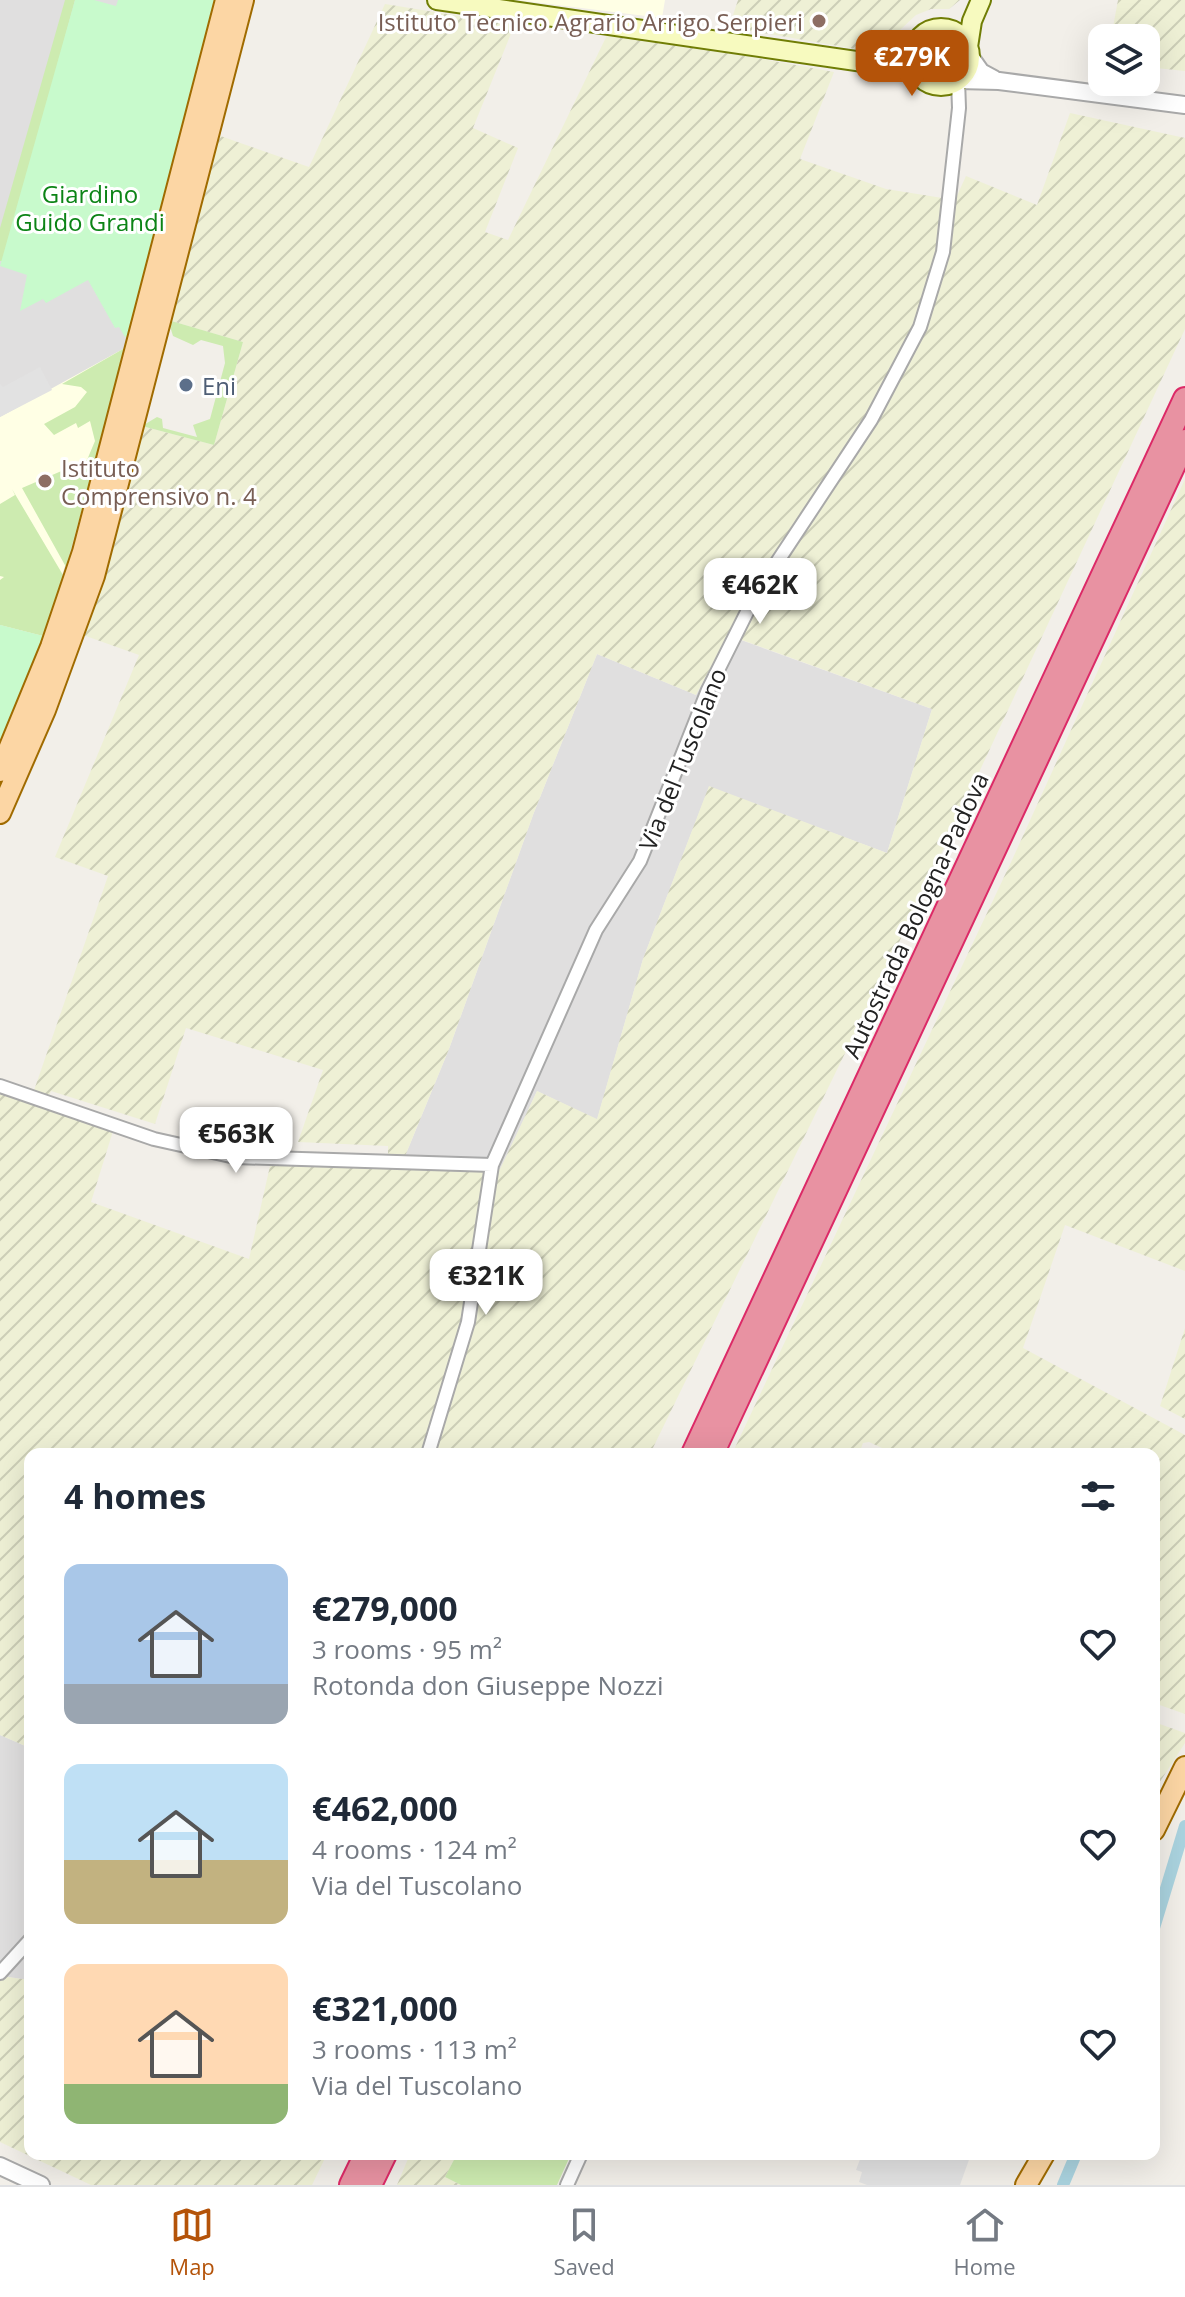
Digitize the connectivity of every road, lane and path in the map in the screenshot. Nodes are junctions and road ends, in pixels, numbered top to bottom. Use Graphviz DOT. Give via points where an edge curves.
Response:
graph roads {
  1 [pos="226,0"];
  2 [pos="243,0"];
  3 [pos="437,0"];
  4 [pos="980,2"];
  5 [pos="941,28"];
  6 [pos="920,37"];
  7 [pos="968,51"];
  8 [pos="870,63"];
  9 [pos="917,74"];
  10 [pos="958,80"];
  11 [pos="999,81"];
  12 [pos="1185,105"];
  13 [pos="1185,399"];
  14 [pos="1185,441"];
  15 [pos="0,771"];
  16 [pos="0,813"];
  17 [pos="0,1086"];
  18 [pos="492,1165"];
  19 [pos="430,1448"];
  20 [pos="696,1448"];
  21 [pos="715,1448"];
  22 [pos="1185,1767"];
  23 [pos="1160,1818"];
  24 [pos="24,1947"];
  25 [pos="0,1973"];
  26 [pos="363,2160"];
  27 [pos="382,2160"];
  28 [pos="578,2160"];
  29 [pos="1041,2160"];
  30 [pos="0,2166"];
  31 [pos="41,2185"];
  32 [pos="351,2185"];
  33 [pos="370,2185"];
  34 [pos="567,2185"];
  35 [pos="1026,2185"];
  1 -- 15 [label="main road" via="83,552"];
  2 -- 16 [label="main road" via="94,576"];
  3 -- 8 [label="main road"];
  4 -- 5 [label="main road"];
  4 -- 7 [label="main road"];
  5 -- 6 [label="main road"];
  5 -- 7 [label="main road" via="957,33"];
  6 -- 8 [label="main road" via="894,56"];
  6 -- 9 [label="main road" via="912,55"];
  7 -- 10 [label="main road" via="968,66"];
  7 -- 11 [label="street" via="981,72"];
  8 -- 9 [label="main road"];
  9 -- 10 [label="main road" via="936,85"];
  10 -- 11 [label="street"];
  10 -- 18 [label="street, Via del Tuscolano" via="943,252 920,327 871,420 756,594 708,690 640,861 596,930"];
  11 -- 12 [label="street"];
  13 -- 20 [label="highway, Autostrada Bologna-Padova"];
  14 -- 21 [label="highway, Autostrada Bologna-Padova"];
  17 -- 18 [label="street" via="154,1139 235,1157"];
  18 -- 19 [label="street, Via del Tuscolano" via="468,1322"];
  22 -- 23 [label="main road"];
  24 -- 25 [label="street"];
  26 -- 32 [label="highway"];
  27 -- 33 [label="highway"];
  28 -- 34 [label="street"];
  29 -- 35 [label="main road"];
  30 -- 31 [label="street"];
}
